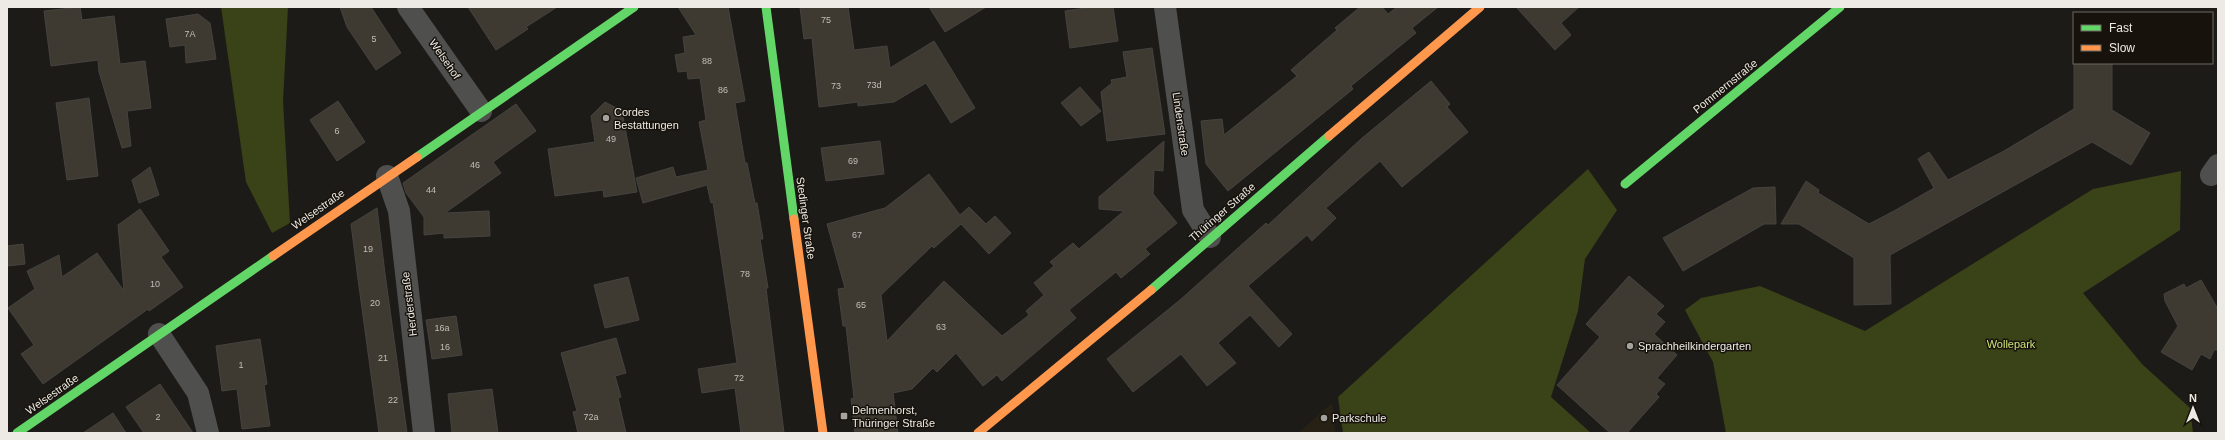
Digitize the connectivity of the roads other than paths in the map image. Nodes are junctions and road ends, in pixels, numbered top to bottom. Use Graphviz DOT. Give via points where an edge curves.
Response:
graph roads {
  1 [pos="408,7"];
  2 [pos="634,7"];
  3 [pos="766,7"];
  4 [pos="1164,7"];
  5 [pos="1480,7"];
  6 [pos="1840,7"];
  7 [pos="481,111"];
  8 [pos="387,176"];
  9 [pos="1625,184"];
  10 [pos="1210,237"];
  11 [pos="159,334"];
  12 [pos="17,433"];
  13 [pos="208,433"];
  14 [pos="424,433"];
  15 [pos="823,433"];
  16 [pos="978,433"];
  1 -- 7 [label="street, Welsehof"];
  2 -- 7 [label="street, Welsestraße"];
  3 -- 15 [label="street, Stedinger Straße"];
  4 -- 10 [label="street, Lindenstraße" via="1193,210"];
  5 -- 10 [label="street, Thüringer Straße"];
  6 -- 9 [label="street, Pommernstraße"];
  7 -- 8 [label="street, Welsestraße"];
  8 -- 11 [label="street, Welsestraße"];
  8 -- 14 [label="street, Herderstraße" via="399,211"];
  10 -- 16 [label="street, Thüringer Straße" via="1114,322"];
  11 -- 12 [label="street, Welsestraße"];
  11 -- 13 [label="street" via="198,393"];
}
